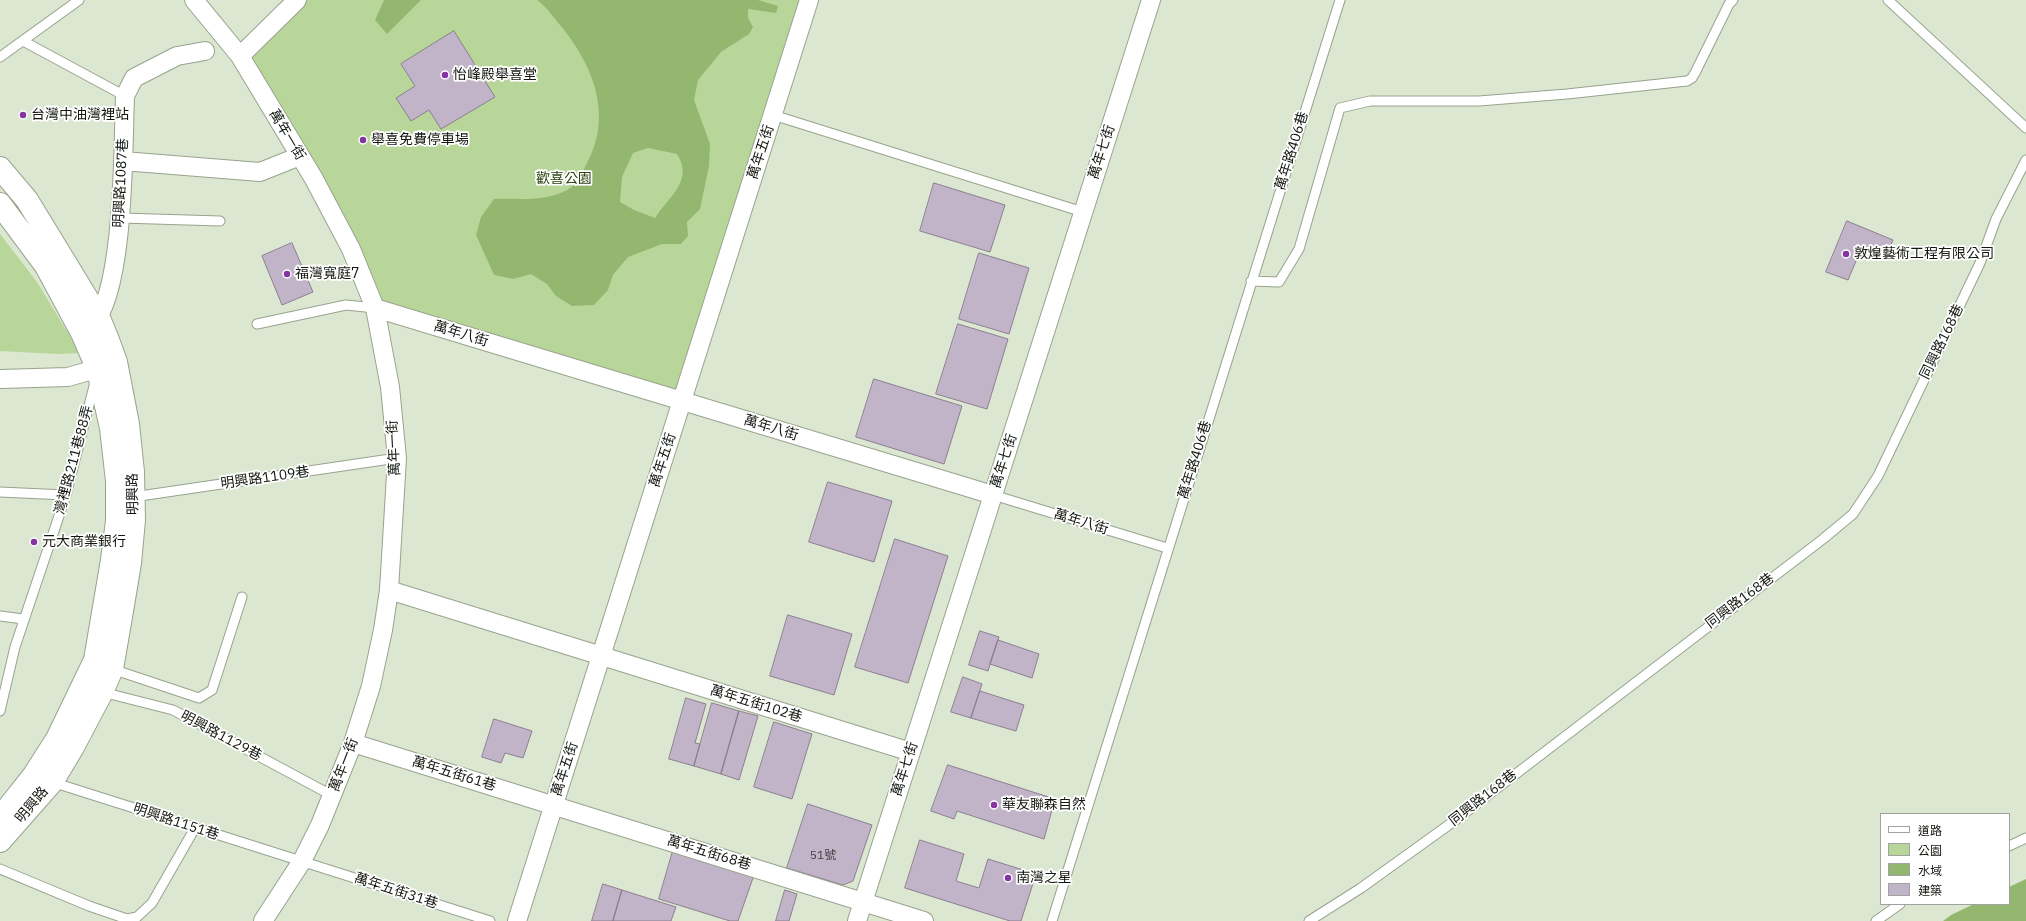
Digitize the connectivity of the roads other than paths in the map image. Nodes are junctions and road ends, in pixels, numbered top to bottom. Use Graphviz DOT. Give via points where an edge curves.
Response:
graph roads {
  1 [pos="79,0"];
  2 [pos="194,0"];
  3 [pos="297,0"];
  4 [pos="809,0"];
  5 [pos="1151,0"];
  6 [pos="1340,0"];
  7 [pos="1733,0"];
  8 [pos="1888,0"];
  9 [pos="23,41"];
  10 [pos="205,50"];
  11 [pos="240,56"];
  12 [pos="0,57"];
  13 [pos="125,96"];
  14 [pos="773,115"];
  15 [pos="2026,128"];
  16 [pos="300,156"];
  17 [pos="2026,160"];
  18 [pos="123,161"];
  19 [pos="0,168"];
  20 [pos="0,204"];
  21 [pos="1083,212"];
  22 [pos="121,218"];
  23 [pos="220,221"];
  24 [pos="1251,281"];
  25 [pos="375,308"];
  26 [pos="99,318"];
  27 [pos="258,324"];
  28 [pos="82,333"];
  29 [pos="107,366"];
  30 [pos="0,379"];
  31 [pos="682,401"];
  32 [pos="397,458"];
  33 [pos="0,492"];
  34 [pos="66,495"];
  35 [pos="993,495"];
  36 [pos="133,497"];
  37 [pos="1167,548"];
  38 [pos="389,590"];
  39 [pos="242,597"];
  40 [pos="0,616"];
  41 [pos="23,619"];
  42 [pos="601,657"];
  43 [pos="112,668"];
  44 [pos="102,692"];
  45 [pos="0,711"];
  46 [pos="353,743"];
  47 [pos="911,752"];
  48 [pos="52,782"];
  49 [pos="333,796"];
  50 [pos="554,805"];
  51 [pos="0,818"];
  52 [pos="196,828"];
  53 [pos="2026,838"];
  54 [pos="0,841"];
  55 [pos="2010,846"];
  56 [pos="302,861"];
  57 [pos="0,869"];
  58 [pos="863,902"];
  59 [pos="1899,905"];
  60 [pos="263,921"];
  61 [pos="490,921"];
  62 [pos="517,921"];
  63 [pos="857,921"];
  64 [pos="924,921"];
  65 [pos="1052,921"];
  66 [pos="1309,921"];
  67 [pos="1876,921"];
  1 -- 9 [label="lane"];
  2 -- 11 [label="street, 萬年一街"];
  3 -- 11 [label="street"];
  4 -- 14 [label="street, 萬年五街"];
  5 -- 21 [label="street, 萬年七街"];
  6 -- 24 [label="lane, 萬年路406巷"];
  7 -- 24 [label="lane" via="1696,71 1687,81 1567,94 1479,100 1370,101 1340,108 1299,249 1279,282"];
  8 -- 15 [label="lane"];
  9 -- 12 [label="lane"];
  9 -- 13 [label="lane"];
  10 -- 13 [label="street, 明興路1087巷" via="177,56 134,78"];
  11 -- 16 [label="street, 萬年一街"];
  13 -- 18 [label="street, 明興路1087巷"];
  14 -- 21 [label="lane"];
  14 -- 31 [label="street, 萬年五街"];
  16 -- 18 [label="street" via="260,172"];
  16 -- 25 [label="street, 萬年一街" via="351,249"];
  17 -- 66 [label="lane, 同興路168巷" via="1878,476 1853,514 1457,819 1361,888"];
  18 -- 22 [label="street, 明興路1087巷"];
  19 -- 26 [label="main road, 明興路" via="27,200"];
  20 -- 28 [label="main road, 明興路" via="46,266"];
  21 -- 35 [label="street, 萬年七街"];
  22 -- 23 [label="lane"];
  22 -- 26 [label="street, 明興路1087巷" via="112,276"];
  24 -- 37 [label="lane, 萬年路406巷"];
  25 -- 27 [label="lane" via="346,305"];
  25 -- 31 [label="street, 萬年八街"];
  25 -- 32 [label="street, 萬年一街" via="390,387"];
  26 -- 28 [label="street"];
  26 -- 29 [label="main road, 明興路"];
  28 -- 29 [label="main road, 明興路"];
  29 -- 30 [label="street" via="68,377"];
  29 -- 34 [label="lane, 灣裡路211巷88弄"];
  29 -- 36 [label="main road, 明興路" via="128,424"];
  29 -- 51 [label="main road, 明興路" via="117,488 116,521 95,660 57,739 34,775"];
  31 -- 35 [label="street, 萬年八街"];
  31 -- 42 [label="street, 萬年五街"];
  32 -- 36 [label="lane, 明興路1109巷"];
  32 -- 38 [label="street, 萬年一街"];
  33 -- 34 [label="lane"];
  34 -- 41 [label="lane, 灣裡路211巷88弄"];
  35 -- 37 [label="lane, 萬年八街"];
  35 -- 47 [label="street, 萬年七街"];
  36 -- 43 [label="main road, 明興路" via="130,563"];
  37 -- 65 [label="lane, 萬年路406巷"];
  38 -- 42 [label="street, 萬年五街102巷"];
  38 -- 46 [label="street, 萬年一街" via="371,686"];
  39 -- 43 [label="lane" via="212,690 198,698"];
  40 -- 41 [label="lane"];
  41 -- 45 [label="lane, 灣裡路211巷88弄"];
  42 -- 47 [label="street, 萬年五街102巷"];
  42 -- 50 [label="street, 萬年五街"];
  43 -- 44 [label="main road, 明興路"];
  44 -- 48 [label="main road, 明興路"];
  44 -- 49 [label="lane, 明興路1129巷" via="173,710"];
  46 -- 49 [label="street, 萬年一街"];
  46 -- 50 [label="street, 萬年五街61巷"];
  47 -- 58 [label="street, 萬年七街"];
  48 -- 52 [label="lane, 明興路1151巷"];
  48 -- 54 [label="main road, 明興路"];
  49 -- 56 [label="street, 萬年一街"];
  50 -- 58 [label="street, 萬年五街68巷"];
  50 -- 62 [label="street, 萬年五街"];
  52 -- 56 [label="lane, 明興路1151巷"];
  52 -- 57 [label="lane" via="152,903 137,917 127,919 89,906"];
  53 -- 55 [label="lane"];
  56 -- 60 [label="street, 萬年一街"];
  56 -- 61 [label="lane, 萬年五街31巷"];
  58 -- 63 [label="street, 萬年七街"];
  58 -- 64 [label="street, 萬年五街68巷"];
  59 -- 67 [label="lane"];
}
